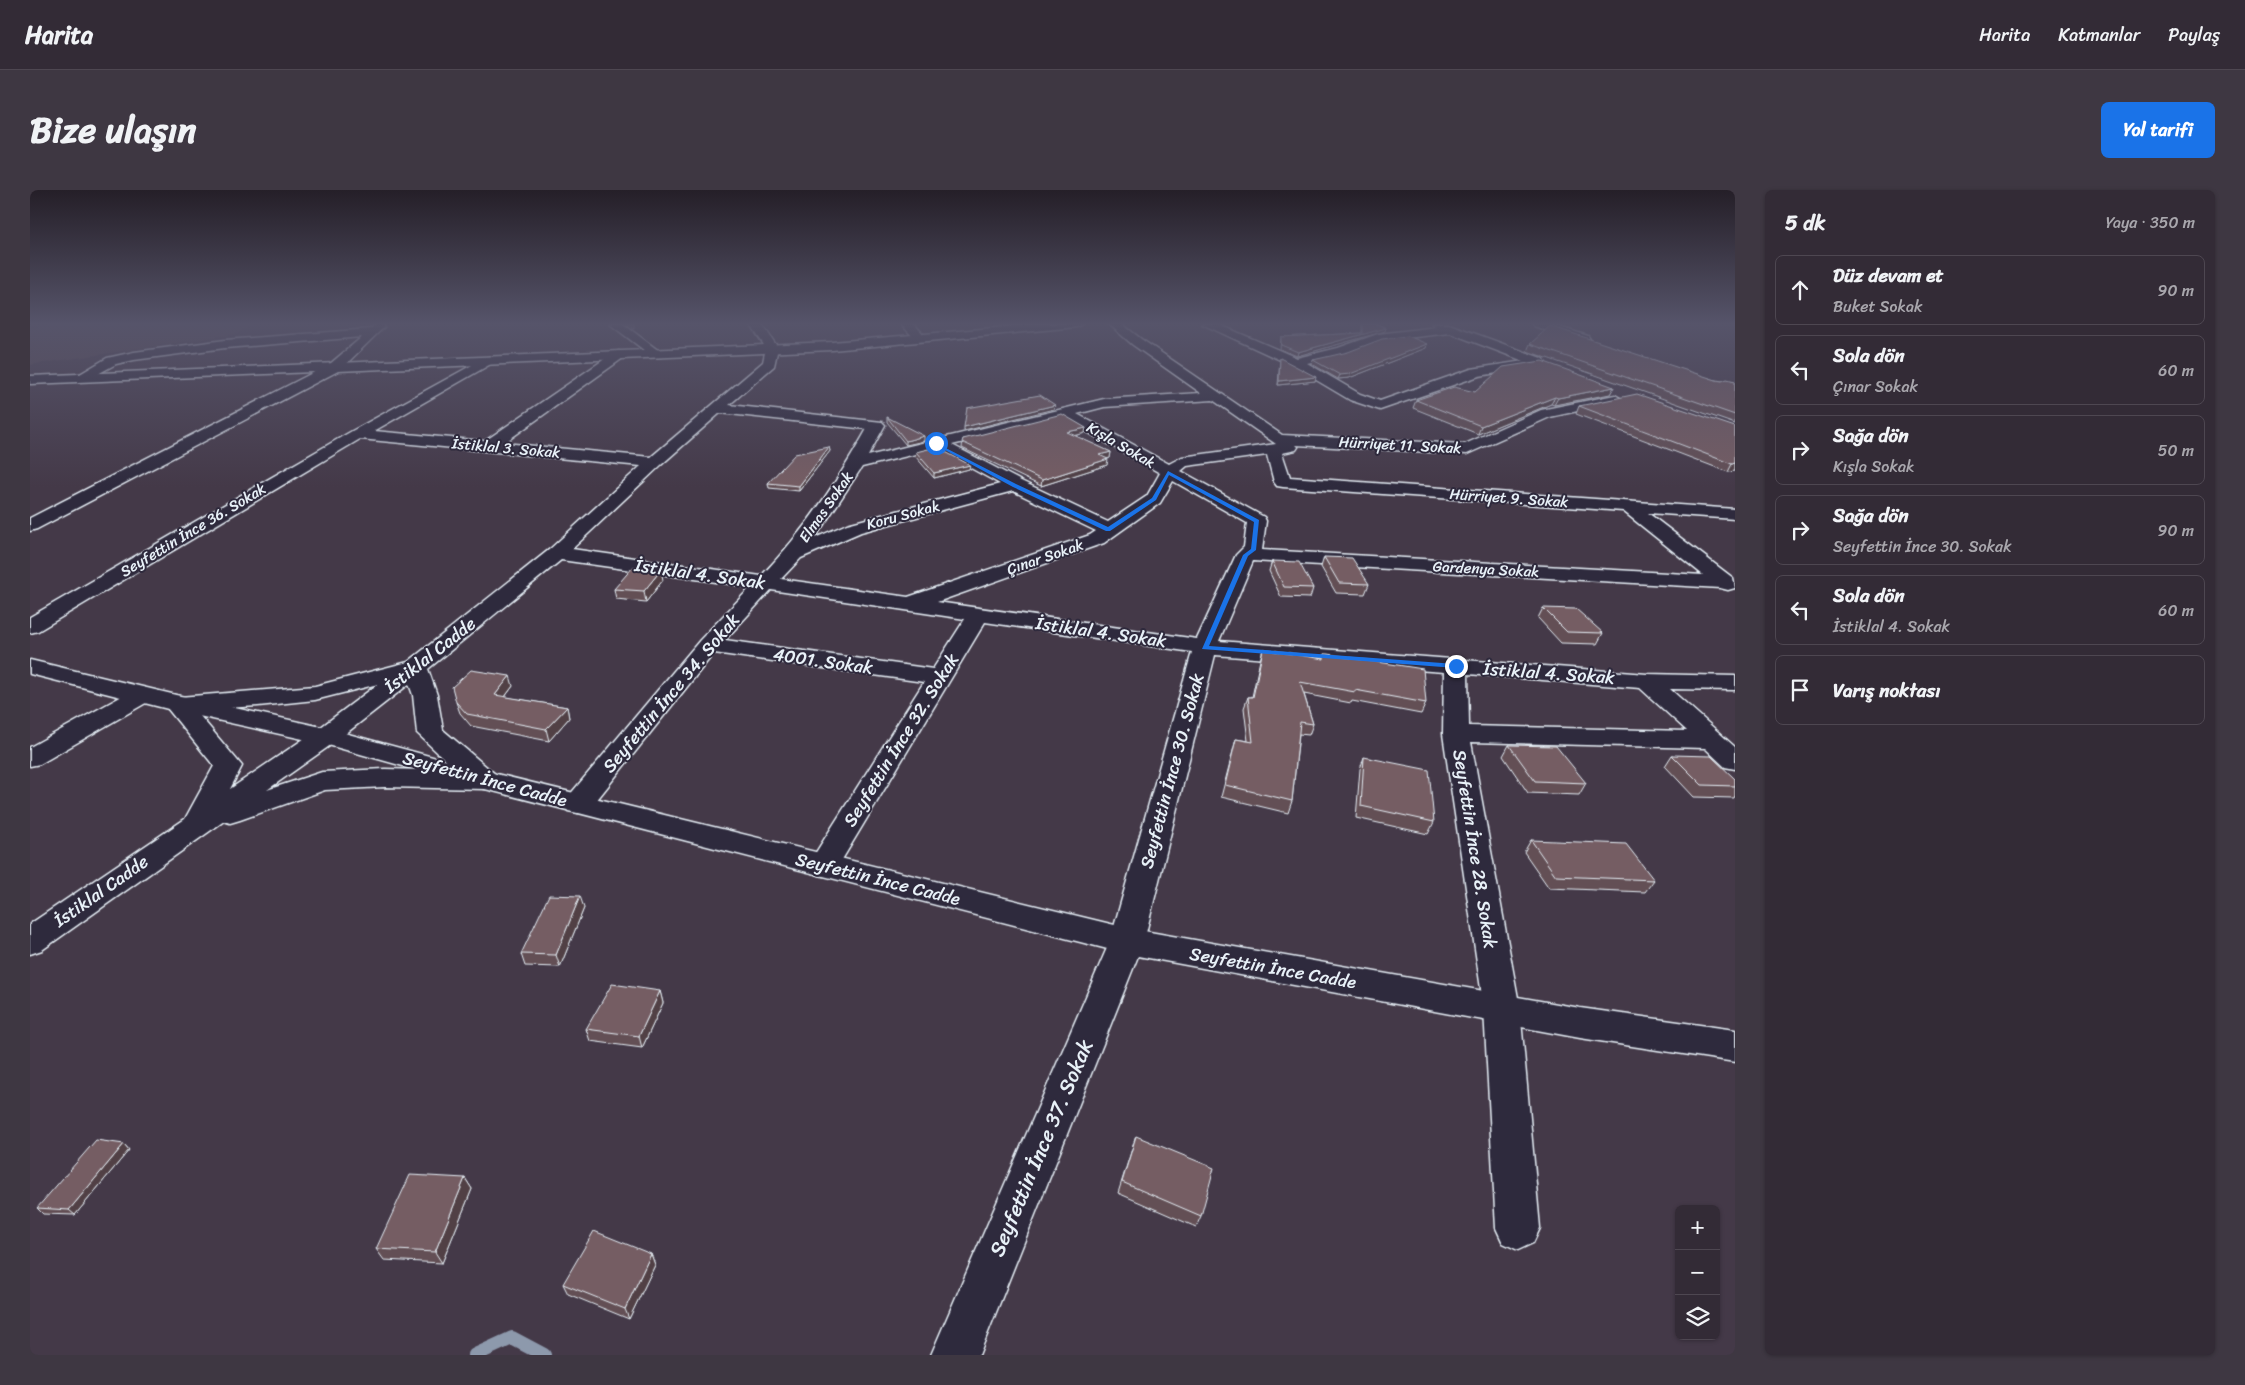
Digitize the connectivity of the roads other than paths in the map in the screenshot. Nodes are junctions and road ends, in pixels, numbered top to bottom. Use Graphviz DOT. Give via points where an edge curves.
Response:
graph roads {
  1 [pos="52,378"];
  2 [pos="313,378"];
  3 [pos="458,378"];
  4 [pos="586,378"];
  5 [pos="751,378"];
  6 [pos="1189,378"];
  7 [pos="1324,378"];
  8 [pos="1458,378"];
  9 [pos="30,380"];
  10 [pos="1605,386"];
  11 [pos="1214,396"];
  12 [pos="715,408"];
  13 [pos="1063,412"];
  14 [pos="357,434"];
  15 [pos="936,443"];
  16 [pos="1275,444"];
  17 [pos="489,446"];
  18 [pos="655,462"];
  19 [pos="856,464"];
  20 [pos="1168,473"];
  21 [pos="1015,486"];
  22 [pos="1627,506"];
  23 [pos="1735,514"];
  24 [pos="1257,522"];
  25 [pos="30,525"];
  26 [pos="1108,529"];
  27 [pos="557,553"];
  28 [pos="794,554"];
  29 [pos="1246,555"];
  30 [pos="766,584"];
  31 [pos="1730,586"];
  32 [pos="908,604"];
  33 [pos="978,615"];
  34 [pos="30,626"];
  35 [pos="708,645"];
  36 [pos="1205,647"];
  37 [pos="1456,666"];
  38 [pos="30,667"];
  39 [pos="416,667"];
  40 [pos="939,678"];
  41 [pos="1647,681"];
  42 [pos="1735,683"];
  43 [pos="142,695"];
  44 [pos="176,703"];
  45 [pos="1456,734"];
  46 [pos="326,736"];
  47 [pos="1712,740"];
  48 [pos="30,758"];
  49 [pos="1735,761"];
  50 [pos="485,780"];
  51 [pos="578,804"];
  52 [pos="197,824"];
  53 [pos="823,865"];
  54 [pos="30,941"];
  55 [pos="1127,941"];
  56 [pos="1502,1010"];
  57 [pos="1735,1046"];
  58 [pos="1518,1228"];
  59 [pos="955,1355"];
  1 -- 9 [label="street"];
  2 -- 25 [label="street"];
  3 -- 14 [label="street, Seyfettin İnce 36. Sokak"];
  4 -- 17 [label="street"];
  5 -- 12 [label="street, İstiklal Cadde"];
  6 -- 11 [label="street"];
  7 -- 8 [label="street" via="1355,397 1380,406"];
  10 -- 16 [label="street, Hürriyet 11. Sokak" via="1630,394 1546,413 1467,448"];
  11 -- 13 [label="street" via="1104,404"];
  11 -- 16 [label="street"];
  12 -- 18 [label="street, İstiklal Cadde"];
  12 -- 19 [label="street, Elmas Sokak" via="877,425"];
  13 -- 15 [label="street"];
  13 -- 20 [label="street, Kışla Sokak"];
  14 -- 17 [label="street, İstiklal 3. Sokak"];
  14 -- 34 [label="street, Seyfettin İnce 36. Sokak"];
  15 -- 19 [label="street"];
  15 -- 21 [label="street"];
  16 -- 20 [label="street" via="1182,462"];
  16 -- 22 [label="street, Hürriyet 9. Sokak" via="1283,482"];
  17 -- 18 [label="street, İstiklal 3. Sokak"];
  18 -- 27 [label="street, İstiklal Cadde"];
  19 -- 28 [label="street, Elmas Sokak"];
  20 -- 24 [label="street, Kışla Sokak"];
  20 -- 26 [label="street, Çınar Sokak" via="1154,499"];
  21 -- 26 [label="street"];
  21 -- 28 [label="street, Koru Sokak" via="854,528"];
  22 -- 23 [label="street, Hürriyet 9. Sokak"];
  22 -- 31 [label="street"];
  24 -- 29 [label="street, Seyfettin İnce 30. Sokak" via="1254,550"];
  26 -- 32 [label="street, Çınar Sokak" via="1097,539"];
  27 -- 30 [label="street, İstiklal 4. Sokak"];
  27 -- 39 [label="street, İstiklal Cadde"];
  28 -- 30 [label="street, Elmas Sokak"];
  29 -- 31 [label="street, Gardenya Sokak"];
  29 -- 36 [label="street, Seyfettin İnce 30. Sokak"];
  30 -- 32 [label="street, İstiklal 4. Sokak"];
  30 -- 35 [label="street, Seyfettin İnce 34. Sokak"];
  32 -- 33 [label="street, İstiklal 4. Sokak"];
  33 -- 36 [label="street, İstiklal 4. Sokak"];
  33 -- 40 [label="street, Seyfettin İnce 32. Sokak"];
  35 -- 40 [label="street, 4001. Sokak"];
  35 -- 51 [label="street, Seyfettin İnce 34. Sokak"];
  36 -- 37 [label="street, İstiklal 4. Sokak"];
  36 -- 55 [label="street, Seyfettin İnce 30. Sokak"];
  37 -- 41 [label="street, İstiklal 4. Sokak"];
  37 -- 45 [label="street"];
  38 -- 43 [label="street, Seyfettin İnce Cadde"];
  39 -- 44 [label="street" via="315,692"];
  39 -- 46 [label="street, İstiklal Cadde"];
  39 -- 50 [label="street" via="425,695 430,733"];
  40 -- 53 [label="street, Seyfettin İnce 32. Sokak"];
  41 -- 42 [label="street, İstiklal 4. Sokak"];
  41 -- 47 [label="street"];
  43 -- 44 [label="street, Seyfettin İnce Cadde"];
  43 -- 48 [label="street"];
  44 -- 46 [label="street, Seyfettin İnce Cadde"];
  44 -- 52 [label="street" via="228,766"];
  45 -- 47 [label="street, Seyfettin İnce 28. Sokak"];
  45 -- 56 [label="street, Seyfettin İnce 28. Sokak"];
  46 -- 50 [label="street, Seyfettin İnce Cadde"];
  46 -- 52 [label="street, İstiklal Cadde"];
  47 -- 49 [label="street"];
  50 -- 51 [label="street, Seyfettin İnce Cadde"];
  50 -- 52 [label="street" via="385,778 322,781"];
  51 -- 53 [label="street, Seyfettin İnce Cadde"];
  52 -- 54 [label="street, İstiklal Cadde"];
  53 -- 55 [label="street, Seyfettin İnce Cadde"];
  55 -- 56 [label="street, Seyfettin İnce Cadde"];
  55 -- 59 [label="street, Seyfettin İnce 37. Sokak"];
  56 -- 57 [label="street, Seyfettin İnce Cadde"];
  56 -- 58 [label="street, Seyfettin İnce 28. Sokak"];
}
